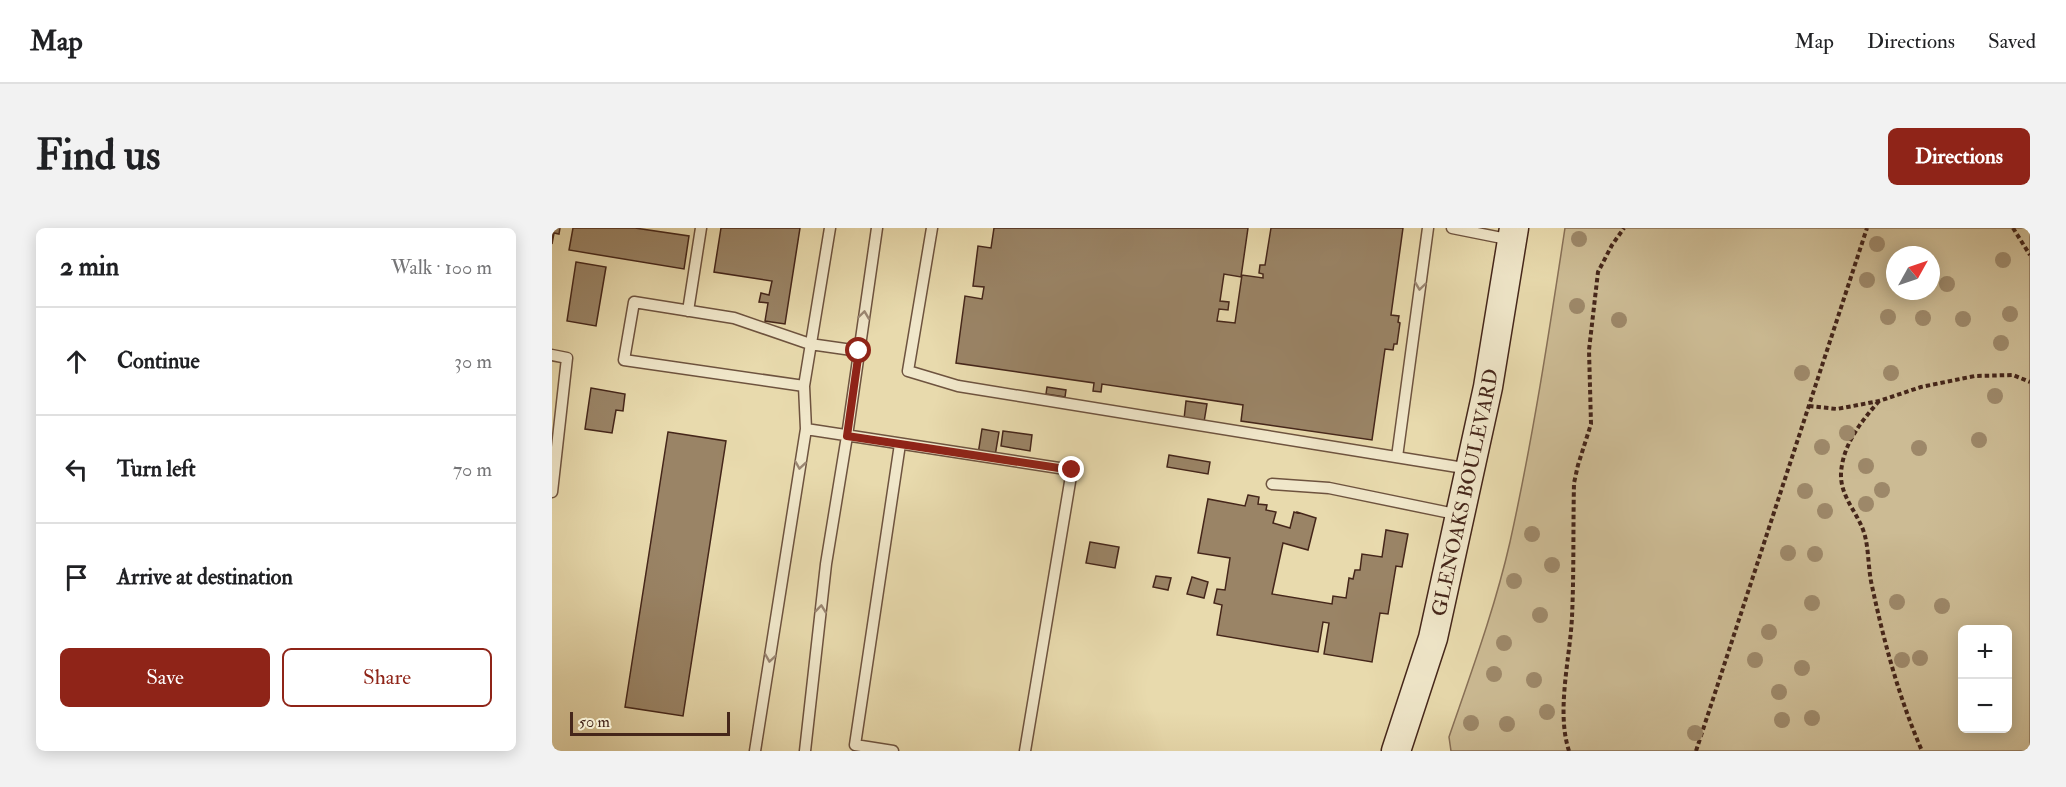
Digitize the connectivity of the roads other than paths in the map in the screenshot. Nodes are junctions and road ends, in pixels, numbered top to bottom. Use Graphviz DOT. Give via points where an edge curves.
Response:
graph roads {
  1 [pos="701,228"];
  2 [pos="830,228"];
  3 [pos="877,228"];
  4 [pos="932,228"];
  5 [pos="1428,228"];
  6 [pos="1452,228"];
  7 [pos="1513,234"];
  8 [pos="688,310"];
  9 [pos="810,344"];
  10 [pos="859,351"];
  11 [pos="552,355"];
  12 [pos="804,386"];
  13 [pos="806,429"];
  14 [pos="847,436"];
  15 [pos="900,444"];
  16 [pos="1397,457"];
  17 [pos="1470,469"];
  18 [pos="1272,484"];
  19 [pos="552,492"];
  20 [pos="1460,515"];
  21 [pos="755,751"];
  22 [pos="805,751"];
  23 [pos="893,751"];
  24 [pos="1024,751"];
  25 [pos="1395,751"];
  1 -- 8 [label="lane"];
  2 -- 9 [label="lane"];
  10 -- 3 [label="lane, one-way"];
  4 -- 16 [label="lane" via="908,371 958,386"];
  5 -- 16 [label="lane, one-way"];
  6 -- 7 [label="lane"];
  7 -- 17 [label="main road, GLENOAKS BOULEVARD"];
  8 -- 9 [label="lane" via="734,318"];
  8 -- 12 [label="lane" via="634,302 624,360"];
  9 -- 10 [label="lane"];
  9 -- 12 [label="lane"];
  10 -- 14 [label="lane"];
  11 -- 19 [label="lane" via="567,358"];
  12 -- 13 [label="lane"];
  13 -- 14 [label="lane"];
  13 -- 21 [label="lane, one-way"];
  14 -- 15 [label="lane"];
  22 -- 14 [label="lane, one-way" via="826,564"];
  15 -- 23 [label="lane" via="855,745"];
  15 -- 24 [label="lane" via="1072,470"];
  16 -- 17 [label="lane"];
  17 -- 20 [label="main road, GLENOAKS BOULEVARD"];
  18 -- 20 [label="lane" via="1329,488"];
  20 -- 25 [label="main road, GLENOAKS BOULEVARD" via="1433,638"];
}
